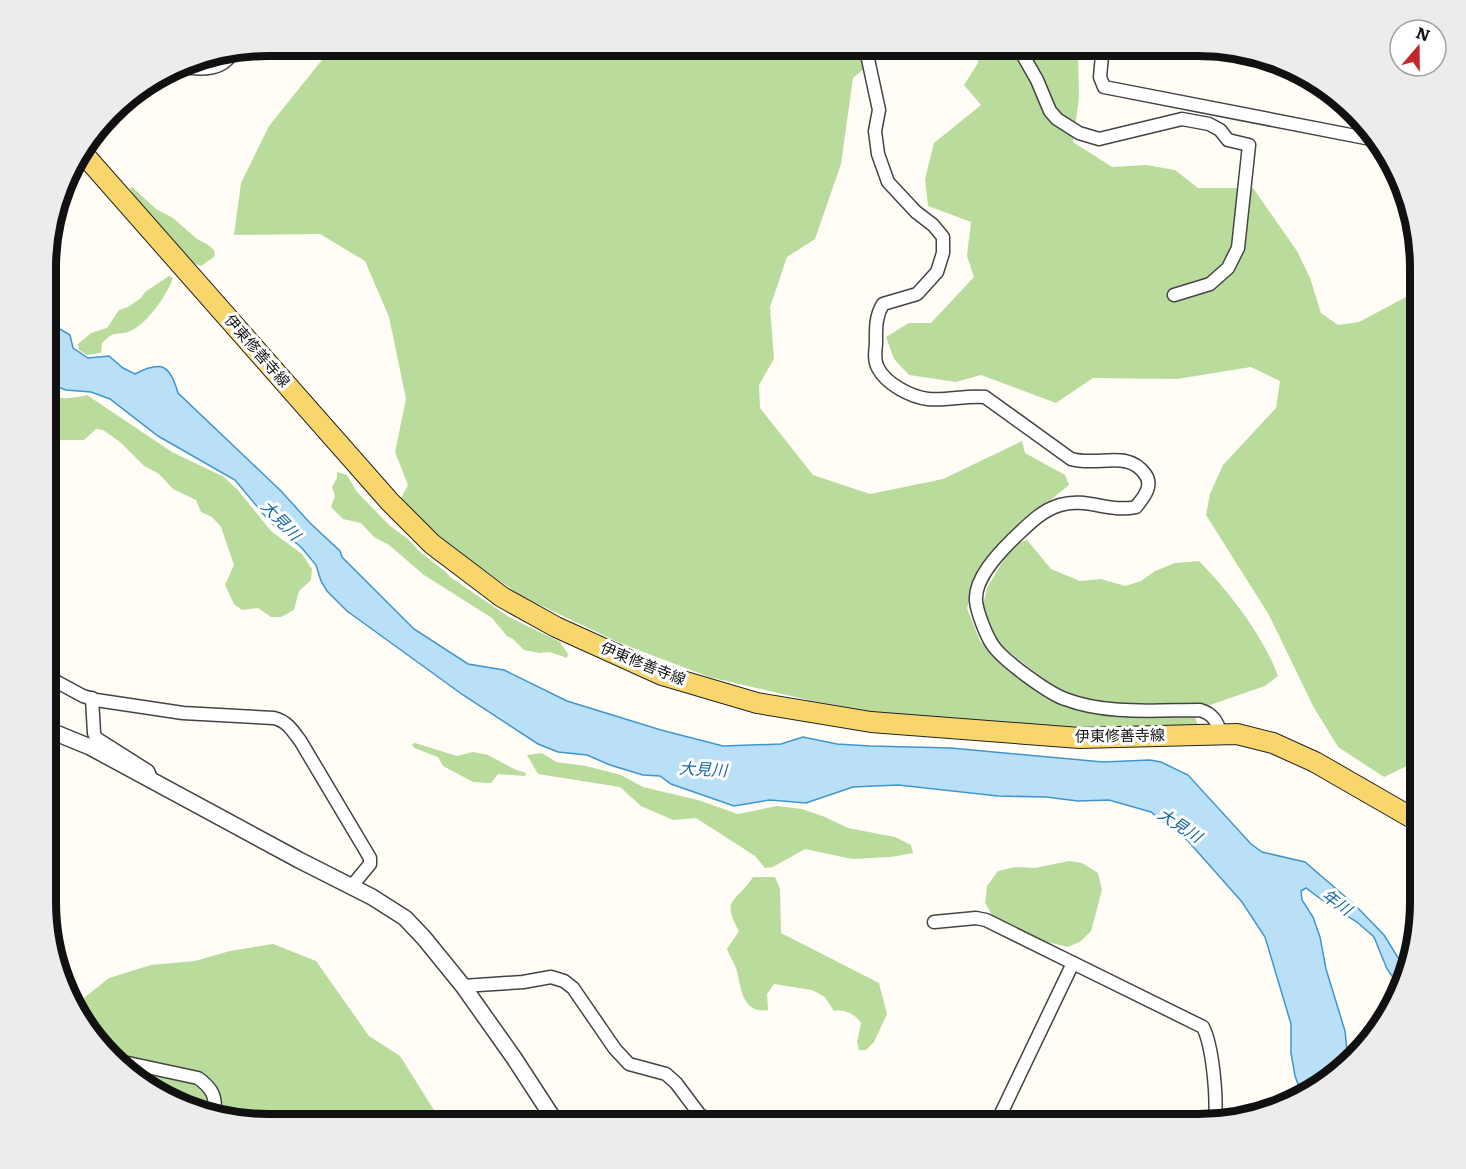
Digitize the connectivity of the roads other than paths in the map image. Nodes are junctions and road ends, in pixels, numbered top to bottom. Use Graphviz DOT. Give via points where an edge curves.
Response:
graph roads {
  1 [pos="870,56"];
  2 [pos="1023,56"];
  3 [pos="1102,56"];
  4 [pos="225,60"];
  5 [pos="196,68"];
  6 [pos="1367,138"];
  7 [pos="86,157"];
  8 [pos="1174,295"];
  9 [pos="56,681"];
  10 [pos="92,699"];
  11 [pos="56,733"];
  12 [pos="1221,734"];
  13 [pos="150,780"];
  14 [pos="1410,817"];
  15 [pos="351,886"];
  16 [pos="934,922"];
  17 [pos="1073,963"];
  18 [pos="463,986"];
  19 [pos="131,1064"];
  20 [pos="216,1107"];
  21 [pos="550,1113"];
  22 [pos="699,1113"];
  23 [pos="1215,1113"];
  24 [pos="1001,1114"];
  1 -- 12 [label="street" via="879,110 875,131 878,154 888,182 943,237 937,272 917,294 883,304 876,315 878,368 891,384 920,397 985,397 1071,459 1083,463 1122,460 1139,466 1148,478 1149,489 1136,507 1125,510 1082,502 1058,506 1035,518 1000,552 980,582 976,601 993,646 1062,698 1097,709 1200,710 1218,723"];
  2 -- 8 [label="street" via="1050,111 1083,135 1100,139 1182,119 1209,124 1228,140 1249,145 1238,249 1228,268 1210,284"];
  3 -- 6 [label="street" via="1100,77 1104,87"];
  4 -- 5 [label="street" via="212,69"];
  7 -- 12 [label="main road, 伊東修善寺線" via="385,497 432,543 493,590 556,627 662,675 757,703 871,722 1080,738"];
  9 -- 10 [label="street"];
  10 -- 13 [label="street" via="96,738 148,771"];
  10 -- 15 [label="street" via="183,713 274,718 290,726 370,858 370,864"];
  11 -- 13 [label="street"];
  12 -- 14 [label="main road, 伊東修善寺線" via="1273,743 1315,762"];
  13 -- 15 [label="street"];
  15 -- 18 [label="street" via="405,918"];
  16 -- 17 [label="street" via="986,920"];
  17 -- 23 [label="street" via="1203,1027 1208,1038"];
  17 -- 24 [label="street"];
  18 -- 21 [label="street"];
  18 -- 22 [label="street" via="551,977 564,981 629,1064 666,1074"];
  19 -- 20 [label="street" via="198,1078 213,1091"];
}
